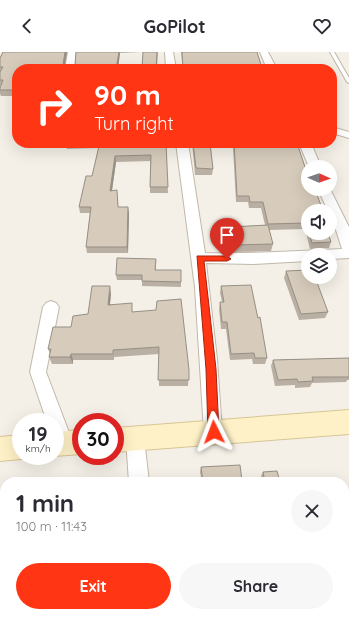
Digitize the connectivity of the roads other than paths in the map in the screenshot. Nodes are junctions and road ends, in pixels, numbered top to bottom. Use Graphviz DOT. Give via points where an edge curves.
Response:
graph roads {
  1 [pos="72,52"];
  2 [pos="169,52"];
  3 [pos="264,52"];
  4 [pos="332,52"];
  5 [pos="71,64"];
  6 [pos="170,64"];
  7 [pos="270,64"];
  8 [pos="349,82"];
  9 [pos="337,131"];
  10 [pos="349,135"];
  11 [pos="183,148"];
  12 [pos="307,148"];
  13 [pos="312,160"];
  14 [pos="327,196"];
  15 [pos="349,248"];
  16 [pos="349,253"];
  17 [pos="337,254"];
  18 [pos="301,256"];
  19 [pos="200,258"];
  20 [pos="51,307"];
  21 [pos="349,423"];
  22 [pos="214,432"];
  23 [pos="125,439"];
  24 [pos="67,443"];
  25 [pos="12,448"];
  26 [pos="0,449"];
  27 [pos="137,477"];
  1 -- 5 [label="street"];
  2 -- 6 [label="street"];
  3 -- 7 [label="street"];
  4 -- 8 [label="lane"];
  9 -- 10 [label="street"];
  11 -- 19 [label="street"];
  12 -- 13 [label="street"];
  14 -- 15 [label="street" via="341,222"];
  16 -- 17 [label="street"];
  18 -- 19 [label="street"];
  19 -- 22 [label="street" via="211,369"];
  20 -- 24 [label="street" via="38,372"];
  21 -- 22 [label="street"];
  22 -- 23 [label="street"];
  23 -- 27 [label="street"];
  25 -- 26 [label="street"];
}
